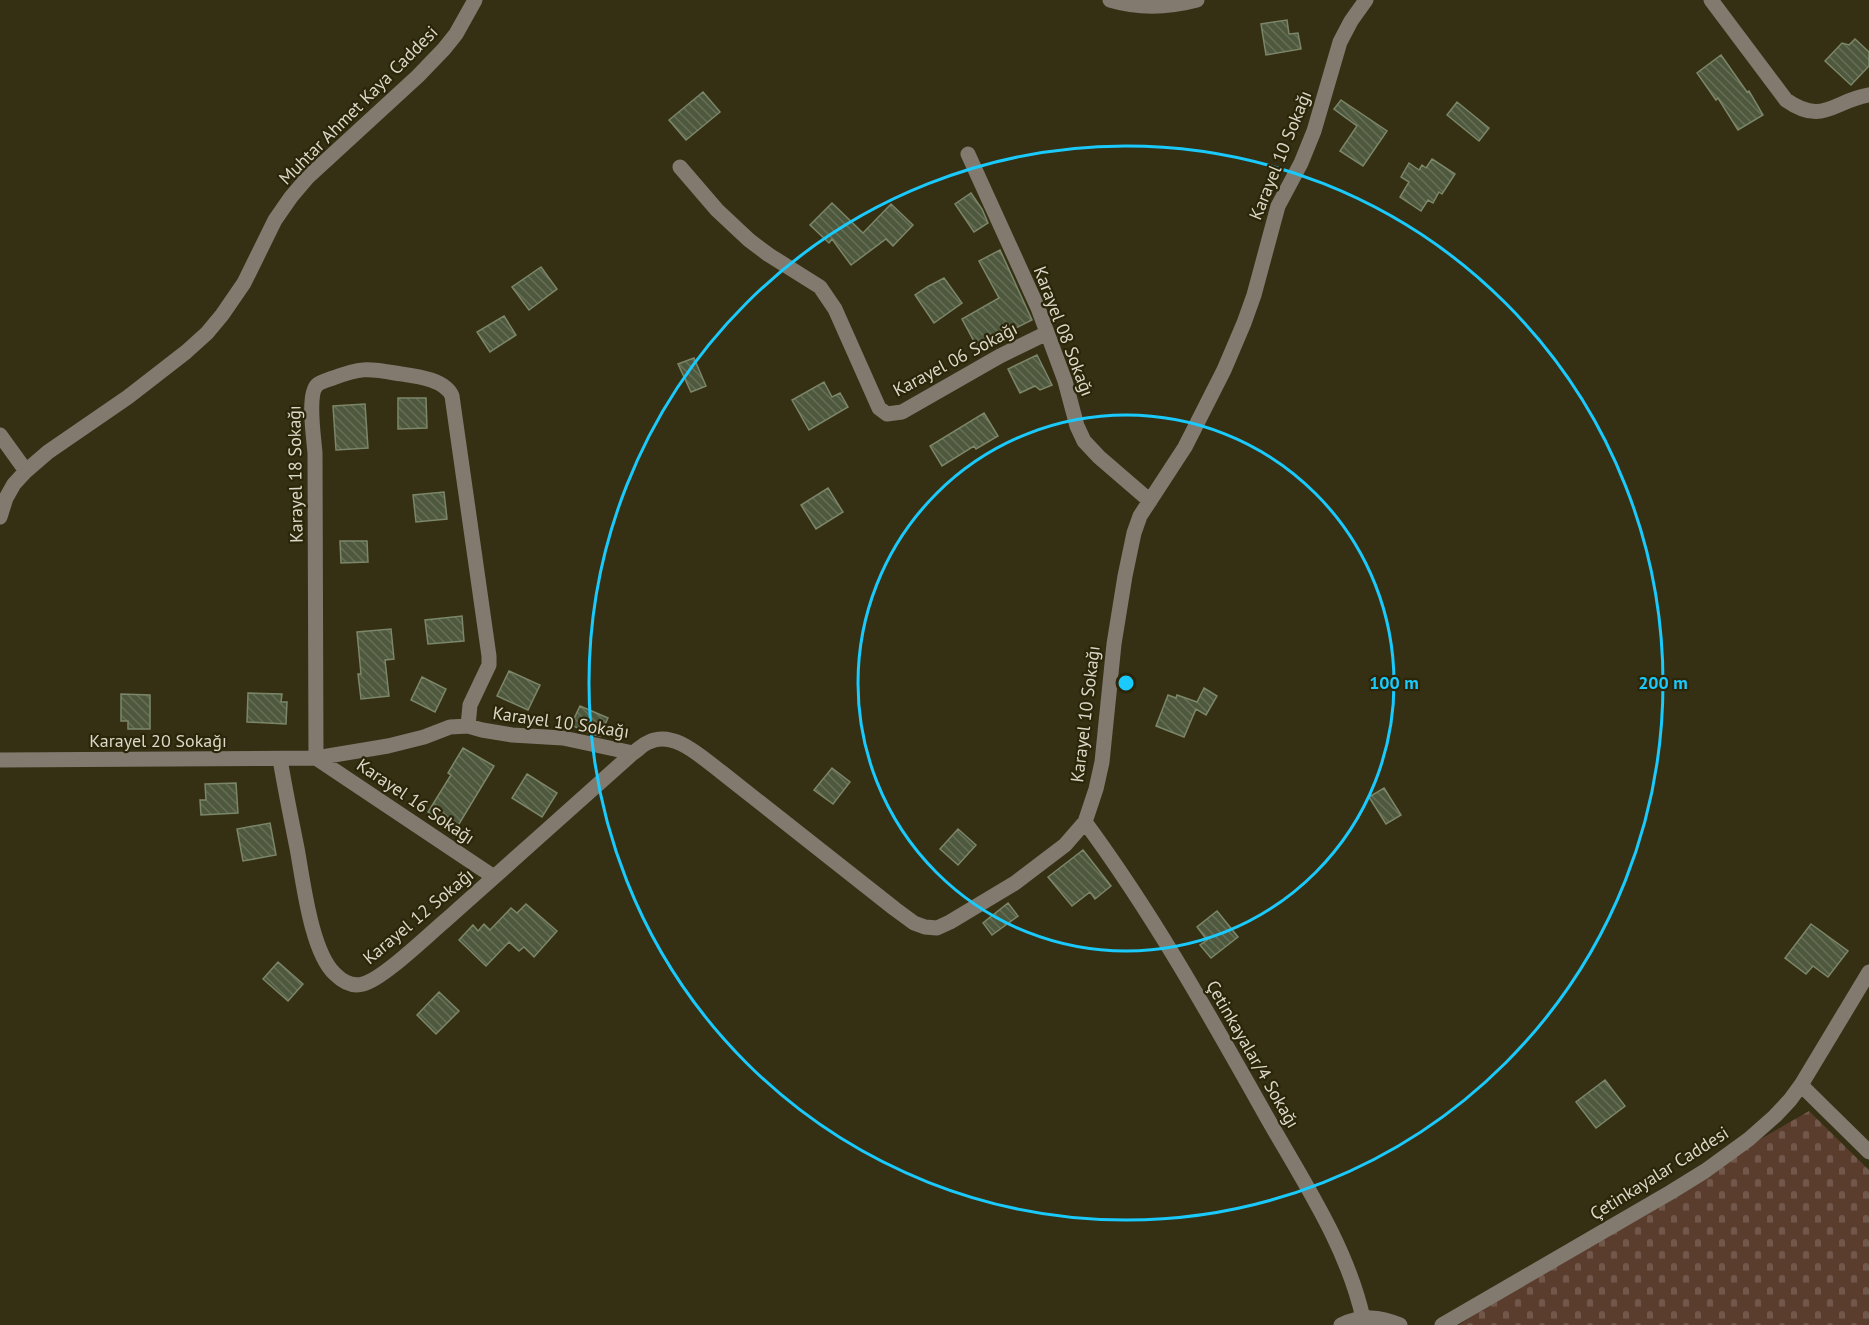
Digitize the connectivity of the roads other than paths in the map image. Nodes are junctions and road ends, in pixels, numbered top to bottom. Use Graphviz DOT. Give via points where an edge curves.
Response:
graph roads {
  1 [pos="475,0"];
  2 [pos="1110,0"];
  3 [pos="1197,0"];
  4 [pos="1366,0"];
  5 [pos="1711,0"];
  6 [pos="1869,95"];
  7 [pos="968,154"];
  8 [pos="680,167"];
  9 [pos="1047,333"];
  10 [pos="0,435"];
  11 [pos="26,471"];
  12 [pos="1150,501"];
  13 [pos="0,517"];
  14 [pos="468,726"];
  15 [pos="633,753"];
  16 [pos="316,758"];
  17 [pos="280,759"];
  18 [pos="0,760"];
  19 [pos="1085,822"];
  20 [pos="494,877"];
  21 [pos="1869,972"];
  22 [pos="1801,1085"];
  23 [pos="1869,1152"];
  24 [pos="1363,1318"];
  25 [pos="1341,1325"];
  26 [pos="1400,1325"];
  27 [pos="1442,1325"];
  1 -- 11 [label="street, Muhtar Ahmet Kaya Caddesi" via="444,49 291,197 275,220 244,283 207,333"];
  2 -- 3 [label="street" via="1152,8"];
  4 -- 12 [label="street, Karayel 10 Sokağı" via="1340,42 1314,131 1278,206 1254,295 1224,370 1185,447"];
  5 -- 6 [label="street" via="1786,100 1799,109 1821,111"];
  7 -- 9 [label="street, Karayel 08 Sokağı"];
  8 -- 9 [label="street, Karayel 06 Sokağı" via="749,240 819,287 836,309 879,408 887,414 902,412"];
  9 -- 12 [label="street, Karayel 08 Sokağı" via="1084,441"];
  10 -- 11 [label="street"];
  11 -- 13 [label="street, Muhtar Ahmet Kaya Caddesi" via="6,498"];
  12 -- 19 [label="street, Karayel 10 Sokağı" via="1134,533 1125,576 1102,762"];
  14 -- 15 [label="street, Karayel 10 Sokağı" via="512,735 563,738"];
  14 -- 16 [label="street, Karayel 10 Sokağı" via="450,727 388,746"];
  14 -- 16 [label="street, Karayel 18 Sokağı" via="470,705 489,665 489,656 452,396 438,383 360,369 323,382 313,391"];
  15 -- 19 [label="street, Karayel 10 Sokağı" via="662,738 691,749 895,909 925,927 937,928 950,922 1014,883 1065,845"];
  15 -- 20 [label="street, Karayel 12 Sokağı"];
  16 -- 17 [label="street, Karayel 20 Sokağı"];
  16 -- 20 [label="street, Karayel 16 Sokağı"];
  17 -- 18 [label="street, Karayel 20 Sokağı"];
  17 -- 20 [label="street, Karayel 12 Sokağı" via="314,932 323,956 344,982 363,984 378,977"];
  19 -- 24 [label="street, Çetinkayalar/4 Sokağı" via="1153,921 1314,1199 1348,1269"];
  21 -- 22 [label="street, Çetinkayalar Caddesi"];
  22 -- 23 [label="street"];
  22 -- 27 [label="street, Çetinkayalar Caddesi" via="1775,1116 1705,1171"];
  24 -- 25 [label="street"];
  24 -- 26 [label="street" via="1387,1319"];
}
